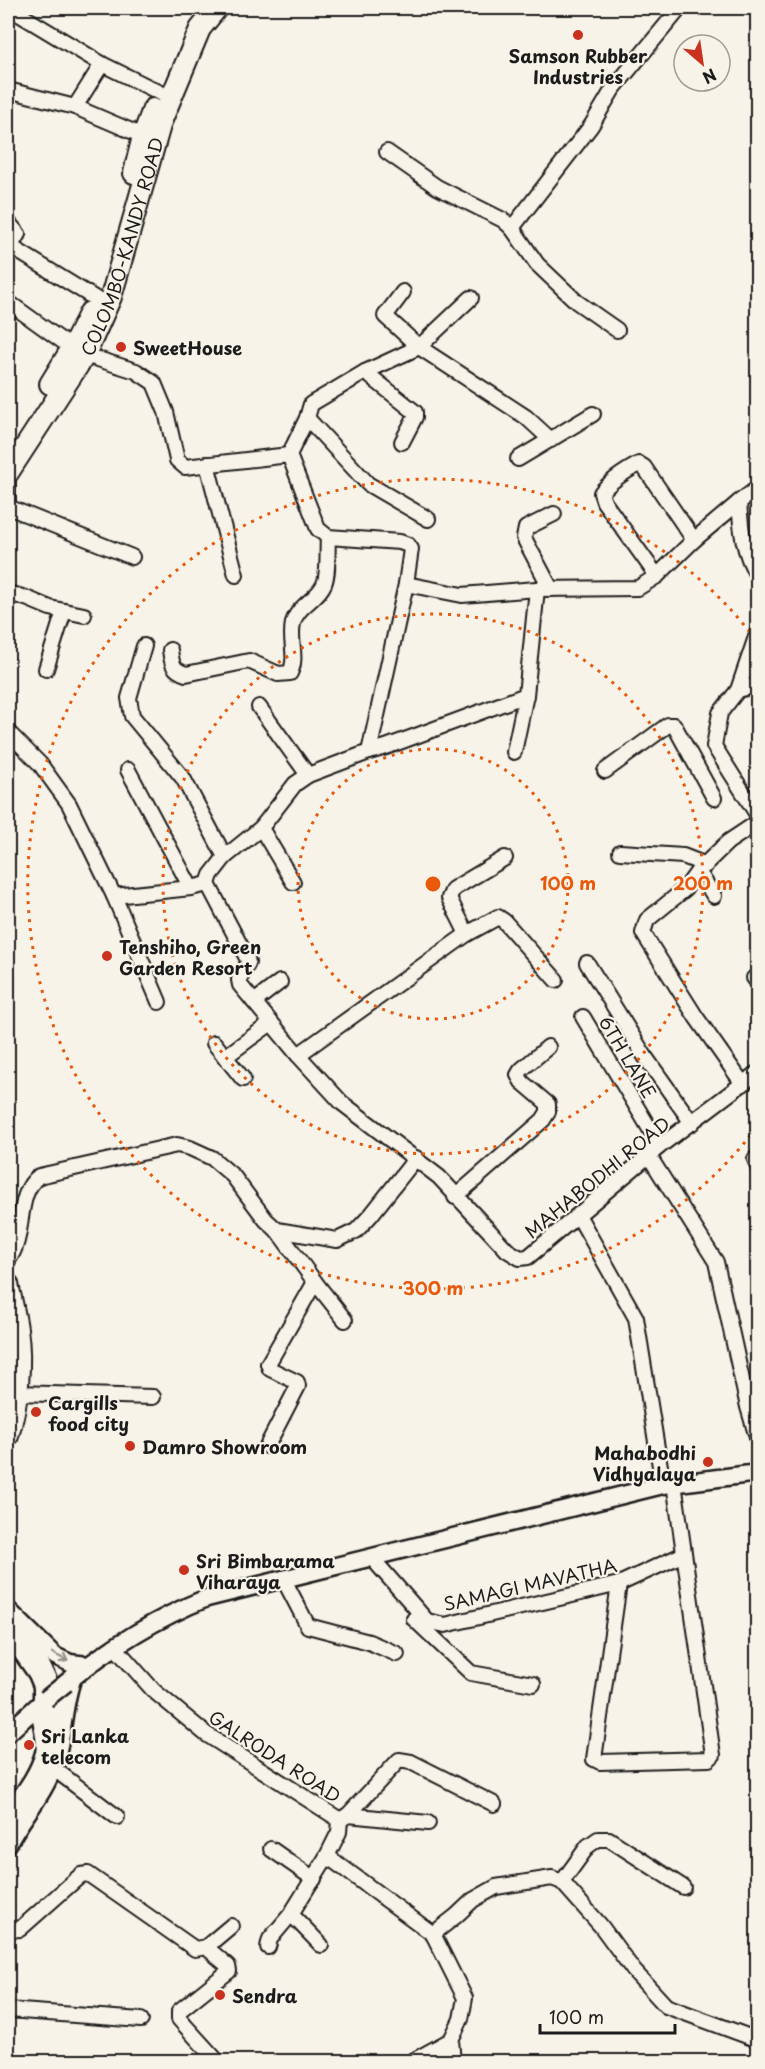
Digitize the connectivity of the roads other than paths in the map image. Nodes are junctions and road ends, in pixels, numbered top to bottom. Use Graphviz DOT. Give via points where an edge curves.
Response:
graph roads {
  1 [pos="199,8"];
  2 [pos="217,8"];
  3 [pos="680,8"];
  4 [pos="14,14"];
  5 [pos="102,64"];
  6 [pos="8,90"];
  7 [pos="165,95"];
  8 [pos="75,107"];
  9 [pos="143,135"];
  10 [pos="387,152"];
  11 [pos="8,222"];
  12 [pos="512,228"];
  13 [pos="403,292"];
  14 [pos="471,298"];
  15 [pos="96,299"];
  16 [pos="8,302"];
  17 [pos="618,330"];
  18 [pos="419,347"];
  19 [pos="79,352"];
  20 [pos="365,372"];
  21 [pos="593,414"];
  22 [pos="307,418"];
  23 [pos="551,440"];
  24 [pos="402,442"];
  25 [pos="289,455"];
  26 [pos="518,459"];
  27 [pos="207,464"];
  28 [pos="9,466"];
  29 [pos="758,488"];
  30 [pos="739,502"];
  31 [pos="8,508"];
  32 [pos="554,514"];
  33 [pos="428,519"];
  34 [pos="328,537"];
  35 [pos="694,540"];
  36 [pos="132,557"];
  37 [pos="236,575"];
  38 [pos="657,576"];
  39 [pos="758,577"];
  40 [pos="406,584"];
  41 [pos="544,589"];
  42 [pos="8,593"];
  43 [pos="64,611"];
  44 [pos="84,615"];
  45 [pos="758,631"];
  46 [pos="144,646"];
  47 [pos="170,650"];
  48 [pos="46,669"];
  49 [pos="758,685"];
  50 [pos="738,690"];
  51 [pos="526,695"];
  52 [pos="259,707"];
  53 [pos="8,732"];
  54 [pos="714,747"];
  55 [pos="369,752"];
  56 [pos="514,752"];
  57 [pos="689,753"];
  58 [pos="128,770"];
  59 [pos="605,771"];
  60 [pos="308,775"];
  61 [pos="714,798"];
  62 [pos="758,816"];
  63 [pos="758,822"];
  64 [pos="261,828"];
  65 [pos="620,852"];
  66 [pos="225,857"];
  67 [pos="505,858"];
  68 [pos="702,868"];
  69 [pos="293,882"];
  70 [pos="208,884"];
  71 [pos="191,888"];
  72 [pos="114,896"];
  73 [pos="714,896"];
  74 [pos="467,934"];
  75 [pos="587,963"];
  76 [pos="556,980"];
  77 [pos="280,982"];
  78 [pos="159,1002"];
  79 [pos="254,1002"];
  80 [pos="583,1017"];
  81 [pos="271,1023"];
  82 [pos="214,1043"];
  83 [pos="548,1047"];
  84 [pos="298,1055"];
  85 [pos="225,1057"];
  86 [pos="758,1072"];
  87 [pos="243,1079"];
  88 [pos="743,1084"];
  89 [pos="692,1123"];
  90 [pos="660,1146"];
  91 [pos="649,1156"];
  92 [pos="416,1158"];
  93 [pos="455,1197"];
  94 [pos="578,1215"];
  95 [pos="277,1230"];
  96 [pos="8,1260"];
  97 [pos="315,1282"];
  98 [pos="8,1284"];
  99 [pos="345,1320"];
  100 [pos="16,1393"];
  101 [pos="153,1397"];
  102 [pos="753,1407"];
  103 [pos="8,1436"];
  104 [pos="758,1441"];
  105 [pos="267,1446"];
  106 [pos="758,1473"];
  107 [pos="668,1484"];
  108 [pos="684,1554"];
  109 [pos="371,1557"];
  110 [pos="283,1578"];
  111 [pos="620,1584"];
  112 [pos="412,1606"];
  113 [pos="8,1610"];
  114 [pos="8,1619"];
  115 [pos="8,1626"];
  116 [pos="8,1633"];
  117 [pos="114,1646"];
  118 [pos="397,1653"];
  119 [pos="41,1664"];
  120 [pos="88,1665"];
  121 [pos="70,1680"];
  122 [pos="533,1684"];
  123 [pos="42,1702"];
  124 [pos="8,1733"];
  125 [pos="53,1768"];
  126 [pos="494,1803"];
  127 [pos="8,1815"];
  128 [pos="117,1817"];
  129 [pos="344,1818"];
  130 [pos="428,1823"];
  131 [pos="8,1828"];
  132 [pos="8,1844"];
  133 [pos="271,1849"];
  134 [pos="327,1856"];
  135 [pos="314,1879"];
  136 [pos="562,1882"];
  137 [pos="683,1887"];
  138 [pos="291,1914"];
  139 [pos="231,1926"];
  140 [pos="8,1930"];
  141 [pos="433,1934"];
  142 [pos="321,1945"];
  143 [pos="206,1947"];
  144 [pos="268,1947"];
  145 [pos="8,2010"];
  146 [pos="141,2020"];
  147 [pos="451,2040"];
  148 [pos="758,2040"];
  149 [pos="218,2061"];
  150 [pos="411,2061"];
  151 [pos="453,2061"];
  1 -- 7 [label="highway, COLOMBO-KANDY ROAD" via="188,26"];
  2 -- 7 [label="highway, COLOMBO-KANDY ROAD" via="200,29"];
  3 -- 12 [label="street" via="613,89 591,126"];
  4 -- 5 [label="street"];
  5 -- 7 [label="street"];
  5 -- 8 [label="street"];
  6 -- 8 [label="street"];
  7 -- 9 [label="highway, COLOMBO-KANDY ROAD"];
  7 -- 19 [label="highway, COLOMBO-KANDY ROAD" via="161,122 111,297"];
  8 -- 9 [label="street"];
  9 -- 15 [label="highway, COLOMBO-KANDY ROAD" via="111,261"];
  10 -- 12 [label="street" via="437,187"];
  11 -- 15 [label="street" via="18,234 13,248"];
  12 -- 17 [label="street" via="537,264 577,302"];
  13 -- 18 [label="street" via="385,316"];
  14 -- 18 [label="street"];
  15 -- 19 [label="highway, COLOMBO-KANDY ROAD"];
  16 -- 19 [label="street"];
  18 -- 20 [label="street"];
  18 -- 23 [label="street" via="526,417"];
  19 -- 27 [label="street" via="136,371 154,383 166,412 177,460 185,467"];
  19 -- 28 [label="highway, COLOMBO-KANDY ROAD"];
  20 -- 22 [label="street" via="311,404"];
  20 -- 24 [label="street" via="415,412"];
  21 -- 23 [label="street"];
  22 -- 25 [label="street"];
  22 -- 33 [label="street" via="368,484"];
  23 -- 26 [label="street"];
  25 -- 27 [label="street"];
  25 -- 34 [label="street" via="318,530"];
  27 -- 37 [label="street"];
  28 -- 31 [label="street"];
  29 -- 30 [label="street"];
  30 -- 35 [label="street"];
  30 -- 39 [label="street" via="747,559"];
  31 -- 36 [label="street"];
  32 -- 41 [label="street" via="524,532"];
  34 -- 40 [label="street" via="408,545 411,549"];
  34 -- 47 [label="street" via="325,582 293,621 294,664 290,673 278,674 249,662 186,674 172,667"];
  35 -- 38 [label="street"];
  35 -- 38 [label="street" via="644,467 639,464 606,487 601,493 604,502"];
  38 -- 41 [label="street" via="638,588"];
  40 -- 41 [label="street" via="462,595"];
  40 -- 55 [label="street"];
  41 -- 51 [label="street"];
  42 -- 43 [label="street"];
  43 -- 44 [label="street"];
  43 -- 48 [label="street"];
  45 -- 50 [label="street"];
  46 -- 66 [label="street" via="129,698 132,716 183,778"];
  49 -- 50 [label="street"];
  50 -- 54 [label="street" via="720,713"];
  51 -- 55 [label="street"];
  51 -- 56 [label="street"];
  52 -- 60 [label="street"];
  53 -- 72 [label="street" via="40,764 69,804"];
  54 -- 57 [label="street"];
  54 -- 62 [label="street"];
  55 -- 60 [label="street"];
  57 -- 59 [label="street" via="675,725 668,725"];
  57 -- 61 [label="street"];
  58 -- 71 [label="street"];
  60 -- 64 [label="street" via="295,784"];
  63 -- 68 [label="street" via="728,842"];
  64 -- 66 [label="street"];
  64 -- 69 [label="street"];
  65 -- 68 [label="street" via="683,856"];
  66 -- 70 [label="street"];
  67 -- 74 [label="street" via="450,893"];
  68 -- 73 [label="street"];
  68 -- 88 [label="street" via="685,889 647,920 643,933"];
  70 -- 71 [label="street"];
  70 -- 79 [label="street, MAHABODHI ROAD" via="247,958 239,982"];
  71 -- 72 [label="street"];
  72 -- 78 [label="street"];
  74 -- 76 [label="street" via="498,917"];
  74 -- 84 [label="street"];
  75 -- 89 [label="street"];
  77 -- 79 [label="street"];
  79 -- 81 [label="street, MAHABODHI ROAD"];
  80 -- 90 [label="street, 6TH LANE"];
  81 -- 84 [label="street, MAHABODHI ROAD"];
  81 -- 85 [label="street"];
  82 -- 85 [label="street"];
  83 -- 93 [label="street" via="518,1075 548,1104 548,1112"];
  84 -- 92 [label="street, MAHABODHI ROAD" via="342,1102"];
  85 -- 87 [label="street"];
  86 -- 88 [label="street, MAHABODHI ROAD"];
  88 -- 89 [label="street, MAHABODHI ROAD"];
  89 -- 90 [label="street, MAHABODHI ROAD"];
  90 -- 91 [label="street, MAHABODHI ROAD"];
  91 -- 94 [label="street, MAHABODHI ROAD"];
  91 -- 102 [label="street" via="716,1262"];
  92 -- 93 [label="street, MAHABODHI ROAD"];
  92 -- 95 [label="street" via="356,1231 337,1240"];
  93 -- 94 [label="street, MAHABODHI ROAD" via="507,1250 520,1258 528,1257"];
  94 -- 107 [label="street" via="636,1318"];
  95 -- 96 [label="street" via="233,1176 212,1158 177,1146 39,1176 27,1191 15,1247"];
  95 -- 97 [label="street"];
  97 -- 99 [label="street"];
  97 -- 105 [label="street" via="268,1364 298,1386"];
  98 -- 100 [label="highway" via="18,1330"];
  100 -- 101 [label="street"];
  100 -- 103 [label="highway"];
  102 -- 104 [label="street"];
  106 -- 107 [label="main road"];
  107 -- 108 [label="street"];
  107 -- 109 [label="main road"];
  108 -- 111 [label="street, SAMAGI MAVATHA"];
  108 -- 111 [label="street" via="713,1755 709,1760 594,1759"];
  109 -- 110 [label="main road"];
  109 -- 112 [label="street, SAMAGI MAVATHA"];
  110 -- 117 [label="main road" via="181,1608"];
  110 -- 118 [label="street" via="308,1626"];
  111 -- 112 [label="street, SAMAGI MAVATHA" via="445,1625 427,1621"];
  112 -- 122 [label="street" via="414,1620 471,1673"];
  113 -- 120 [label="main road, one-way" via="55,1656"];
  114 -- 119 [label="street" via="29,1642"];
  115 -- 119 [label="street"];
  116 -- 123 [label="main road" via="37,1674"];
  117 -- 120 [label="main road"];
  117 -- 129 [label="street, GALRODA ROAD" via="154,1691 206,1734"];
  119 -- 131 [label="street" via="53,1688 51,1754 36,1786"];
  120 -- 121 [label="main road"];
  121 -- 123 [label="main road, bridge"];
  121 -- 125 [label="main road"];
  123 -- 124 [label="main road"];
  123 -- 127 [label="main road" via="44,1752 32,1780"];
  125 -- 128 [label="street"];
  125 -- 132 [label="main road"];
  126 -- 129 [label="street" via="411,1762 399,1760"];
  129 -- 130 [label="street"];
  129 -- 134 [label="street, GALRODA ROAD"];
  133 -- 135 [label="street"];
  134 -- 135 [label="street, GALRODA ROAD"];
  134 -- 141 [label="street"];
  135 -- 138 [label="street, GALRODA ROAD"];
  136 -- 137 [label="street" via="588,1846 598,1839 609,1839"];
  136 -- 141 [label="street" via="552,1878 496,1887 473,1899"];
  136 -- 148 [label="street" via="666,2006"];
  138 -- 142 [label="street"];
  138 -- 144 [label="street, GALRODA ROAD"];
  139 -- 143 [label="street"];
  140 -- 143 [label="street" via="20,1929 81,1875 88,1874 195,1949"];
  141 -- 147 [label="street" via="465,1998"];
  143 -- 149 [label="street" via="229,1971 179,2011 179,2019"];
  145 -- 146 [label="street"];
  147 -- 150 [label="street"];
  147 -- 151 [label="street"];
}
